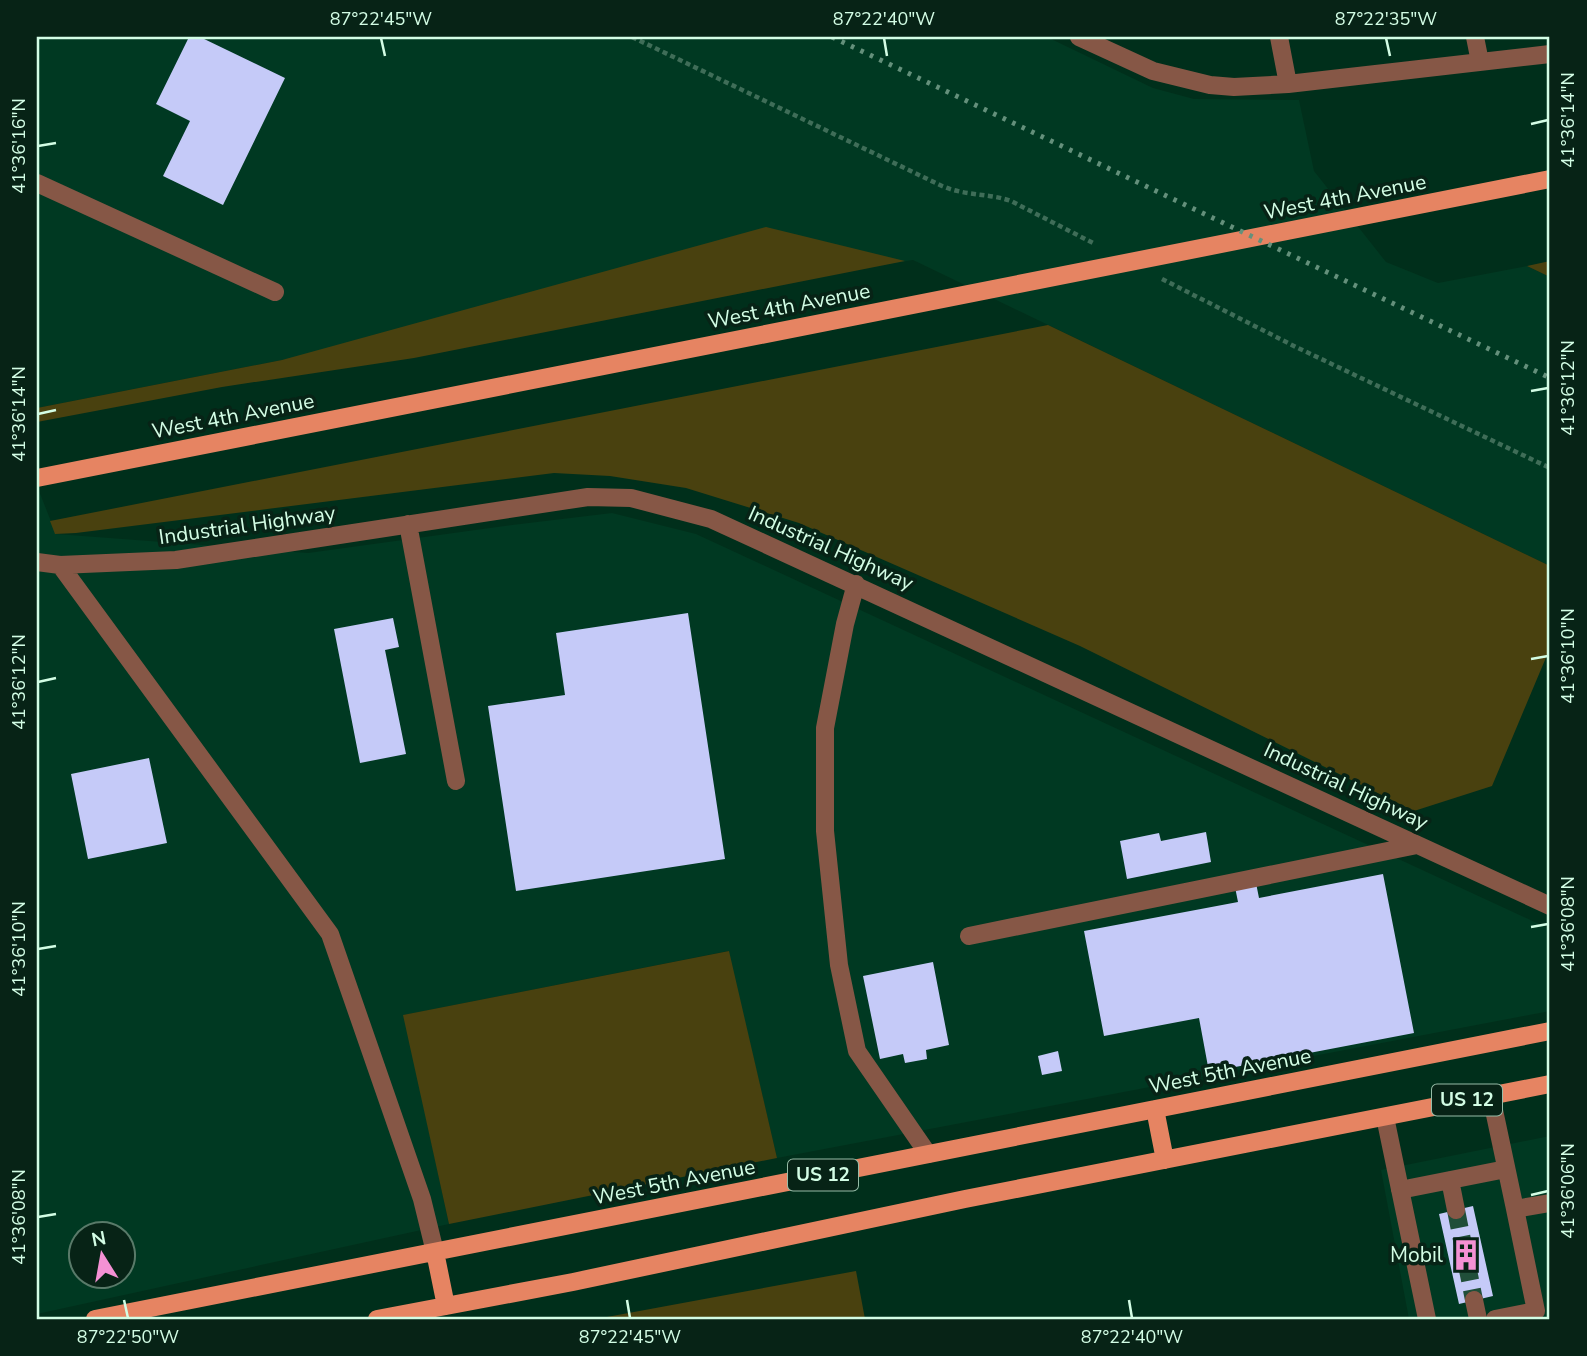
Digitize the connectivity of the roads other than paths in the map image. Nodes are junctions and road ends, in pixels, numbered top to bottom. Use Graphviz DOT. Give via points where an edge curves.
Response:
graph roads {
  1 [pos="1079,37"];
  2 [pos="1279,37"];
  3 [pos="1475,37"];
  4 [pos="1550,54"];
  5 [pos="1480,62"];
  6 [pos="1288,84"];
  7 [pos="1550,179"];
  8 [pos="37,183"];
  9 [pos="275,292"];
  10 [pos="37,478"];
  11 [pos="408,524"];
  12 [pos="37,562"];
  13 [pos="60,565"];
  14 [pos="856,584"];
  15 [pos="456,781"];
  16 [pos="1418,845"];
  17 [pos="1550,906"];
  18 [pos="969,936"];
  19 [pos="1550,1031"];
  20 [pos="1550,1084"];
  21 [pos="1490,1096"];
  22 [pos="1155,1109"];
  23 [pos="1385,1116"];
  24 [pos="928,1154"];
  25 [pos="1165,1160"];
  26 [pos="1506,1169"];
  27 [pos="1450,1180"];
  28 [pos="1400,1190"];
  29 [pos="1550,1203"];
  30 [pos="1515,1209"];
  31 [pos="1456,1210"];
  32 [pos="435,1252"];
  33 [pos="1474,1300"];
  34 [pos="446,1306"];
  35 [pos="1543,1310"];
  36 [pos="95,1319"];
  37 [pos="377,1319"];
  38 [pos="1427,1319"];
  39 [pos="1478,1319"];
  40 [pos="1495,1319"];
  1 -- 6 [label="street" via="1153,71 1187,80 1234,87"];
  2 -- 6 [label="street"];
  3 -- 5 [label="street"];
  4 -- 5 [label="street"];
  5 -- 6 [label="street"];
  7 -- 10 [label="main road, West 4th Avenue"];
  8 -- 9 [label="street"];
  11 -- 13 [label="street, Industrial Highway" via="176,560"];
  11 -- 14 [label="street, Industrial Highway" via="588,497 631,498 711,519"];
  11 -- 15 [label="street"];
  12 -- 13 [label="street, Industrial Highway"];
  13 -- 32 [label="street" via="330,934 422,1199"];
  14 -- 16 [label="street, Industrial Highway"];
  14 -- 24 [label="street" via="825,729 825,831 839,965 857,1051"];
  16 -- 17 [label="street, Industrial Highway"];
  16 -- 18 [label="street"];
  19 -- 22 [label="main road, West 5th Avenue / US 12"];
  20 -- 21 [label="main road, US 12"];
  21 -- 23 [label="main road, US 12"];
  21 -- 26 [label="street"];
  22 -- 24 [label="main road, West 5th Avenue / US 12"];
  22 -- 25 [label="main road"];
  23 -- 25 [label="main road, US 12"];
  23 -- 28 [label="street"];
  24 -- 32 [label="main road, West 5th Avenue / US 12"];
  25 -- 34 [label="main road, US 12"];
  26 -- 27 [label="street"];
  26 -- 30 [label="street"];
  27 -- 28 [label="street"];
  27 -- 31 [label="street"];
  28 -- 38 [label="street"];
  29 -- 30 [label="street"];
  30 -- 35 [label="street"];
  32 -- 34 [label="main road"];
  32 -- 36 [label="main road, West 5th Avenue / US 12"];
  33 -- 39 [label="street"];
  34 -- 37 [label="main road, US 12"];
  35 -- 40 [label="street"];
}
